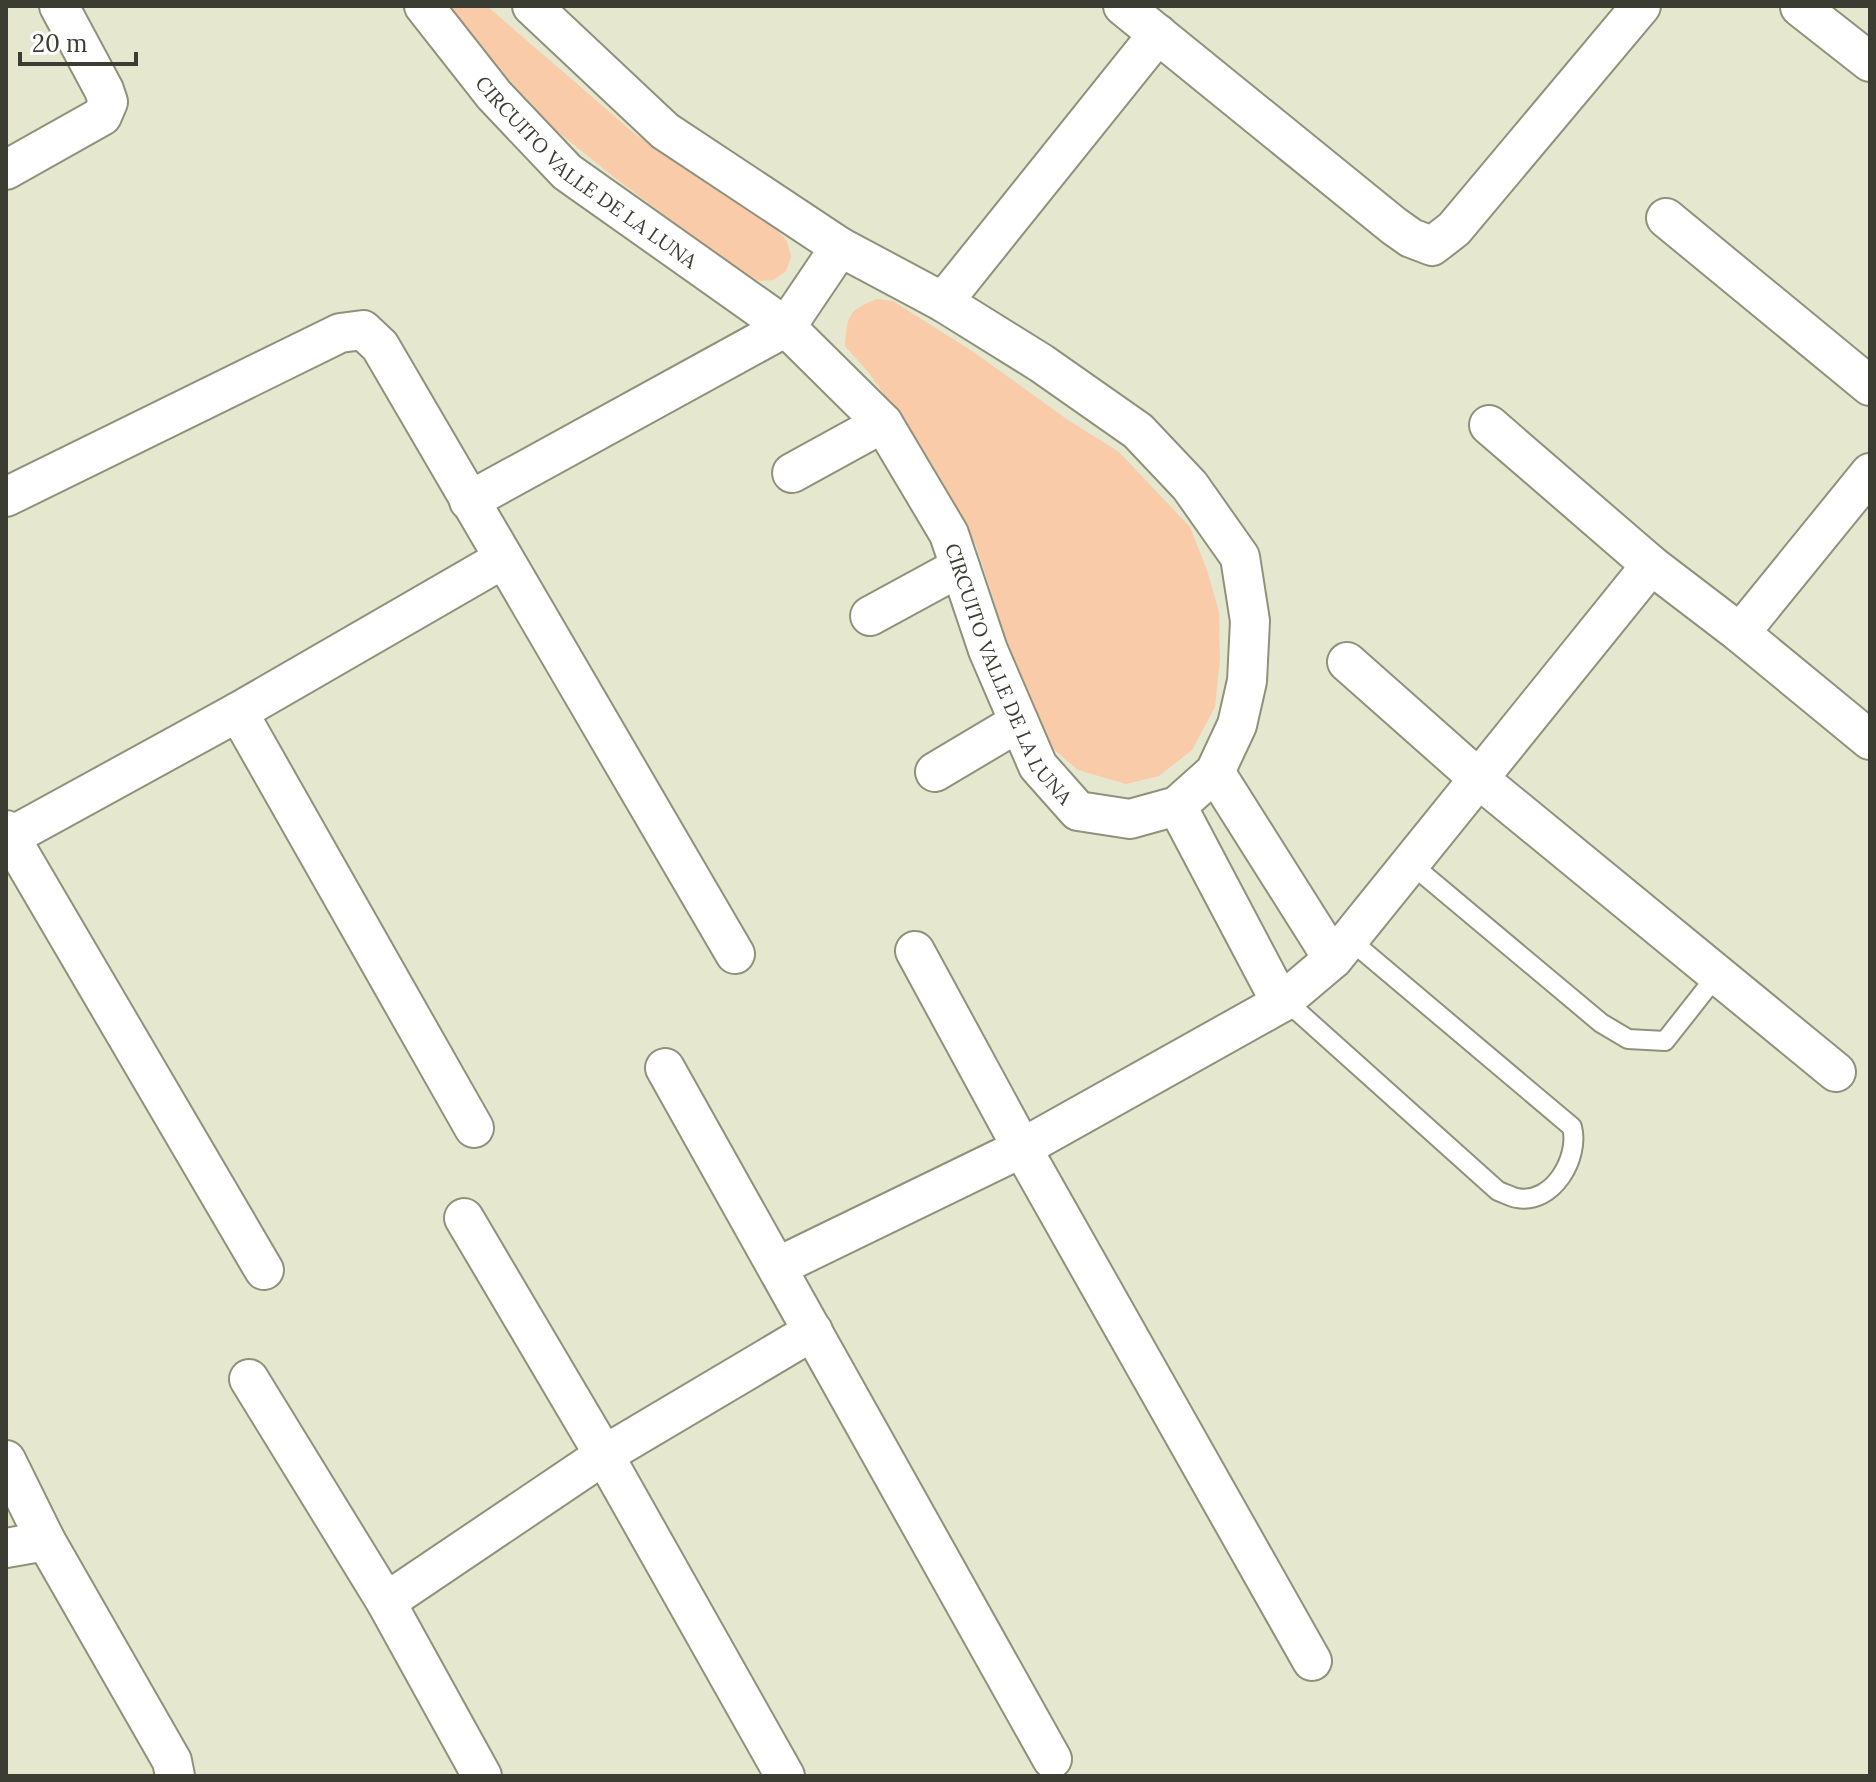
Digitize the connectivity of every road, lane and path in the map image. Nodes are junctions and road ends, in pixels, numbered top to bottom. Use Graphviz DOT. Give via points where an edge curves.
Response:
graph roads {
  1 [pos="59,6"];
  2 [pos="424,6"];
  3 [pos="532,6"];
  4 [pos="1123,6"];
  5 [pos="1641,6"];
  6 [pos="1800,7"];
  7 [pos="1158,34"];
  8 [pos="1870,62"];
  9 [pos="6,170"];
  10 [pos="1666,218"];
  11 [pos="840,247"];
  12 [pos="943,302"];
  13 [pos="786,327"];
  14 [pos="1870,386"];
  15 [pos="883,423"];
  16 [pos="1489,425"];
  17 [pos="792,473"];
  18 [pos="1870,473"];
  19 [pos="6,497"];
  20 [pos="469,501"];
  21 [pos="503,559"];
  22 [pos="1651,565"];
  23 [pos="960,567"];
  24 [pos="870,616"];
  25 [pos="1740,633"];
  26 [pos="1347,662"];
  27 [pos="238,712"];
  28 [pos="1019,722"];
  29 [pos="1870,740"];
  30 [pos="935,772"];
  31 [pos="1215,772"];
  32 [pos="1479,779"];
  33 [pos="1177,806"];
  34 [pos="8,833"];
  35 [pos="1410,863"];
  36 [pos="1341,949"];
  37 [pos="915,951"];
  38 [pos="735,954"];
  39 [pos="1717,975"];
  40 [pos="1283,1001"];
  41 [pos="665,1068"];
  42 [pos="1836,1072"];
  43 [pos="474,1128"];
  44 [pos="1022,1148"];
  45 [pos="464,1218"];
  46 [pos="777,1267"];
  47 [pos="264,1270"];
  48 [pos="813,1331"];
  49 [pos="249,1379"];
  50 [pos="604,1455"];
  51 [pos="6,1460"];
  52 [pos="46,1541"];
  53 [pos="6,1548"];
  54 [pos="386,1602"];
  55 [pos="1312,1661"];
  56 [pos="1052,1759"];
  57 [pos="175,1776"];
  58 [pos="482,1776"];
  59 [pos="785,1776"];
  1 -- 9 [label="street" via="108,102 102,116"];
  2 -- 13 [label="street, CIRCUITO VALLE DE LA LUNA" via="494,95 567,172"];
  3 -- 11 [label="street, CIRCUITO VALLE DE LA LUNA" via="665,131"];
  4 -- 7 [label="street"];
  5 -- 7 [label="street" via="1454,229 1432,246 1394,226"];
  6 -- 8 [label="street"];
  7 -- 12 [label="street"];
  10 -- 14 [label="street"];
  11 -- 12 [label="street, CIRCUITO VALLE DE LA LUNA"];
  11 -- 13 [label="street"];
  12 -- 31 [label="street, CIRCUITO VALLE DE LA LUNA" via="1138,431 1190,486 1240,557 1250,621 1247,681 1237,725"];
  13 -- 15 [label="street, CIRCUITO VALLE DE LA LUNA"];
  13 -- 20 [label="street"];
  15 -- 17 [label="street"];
  15 -- 23 [label="street, CIRCUITO VALLE DE LA LUNA" via="949,534"];
  16 -- 22 [label="street"];
  18 -- 25 [label="street"];
  19 -- 20 [label="street" via="340,333 363,330 380,346"];
  20 -- 21 [label="street"];
  21 -- 27 [label="street"];
  21 -- 38 [label="street"];
  22 -- 25 [label="street"];
  22 -- 32 [label="street"];
  23 -- 24 [label="street"];
  23 -- 28 [label="street, CIRCUITO VALLE DE LA LUNA"];
  25 -- 29 [label="street"];
  26 -- 32 [label="street"];
  27 -- 34 [label="street"];
  27 -- 43 [label="street"];
  28 -- 30 [label="street"];
  28 -- 33 [label="street, CIRCUITO VALLE DE LA LUNA" via="1038,766 1078,811 1130,819"];
  31 -- 33 [label="street, CIRCUITO VALLE DE LA LUNA"];
  31 -- 36 [label="street"];
  32 -- 35 [label="street"];
  32 -- 39 [label="street"];
  33 -- 40 [label="street"];
  34 -- 47 [label="street"];
  35 -- 36 [label="street"];
  35 -- 39 [label="lane" via="1601,1023 1628,1039 1665,1041"];
  36 -- 40 [label="street"];
  36 -- 40 [label="lane" via="1572,1127 1573,1156 1555,1184 1519,1199 1498,1191"];
  37 -- 44 [label="street"];
  39 -- 42 [label="street"];
  40 -- 44 [label="street"];
  41 -- 46 [label="street"];
  44 -- 46 [label="street"];
  44 -- 55 [label="street"];
  45 -- 50 [label="street"];
  46 -- 48 [label="street"];
  48 -- 50 [label="street"];
  48 -- 56 [label="street"];
  49 -- 54 [label="street"];
  50 -- 54 [label="street"];
  50 -- 59 [label="street"];
  51 -- 52 [label="street"];
  52 -- 53 [label="street"];
  52 -- 57 [label="street" via="172,1761"];
  54 -- 58 [label="street"];
}
